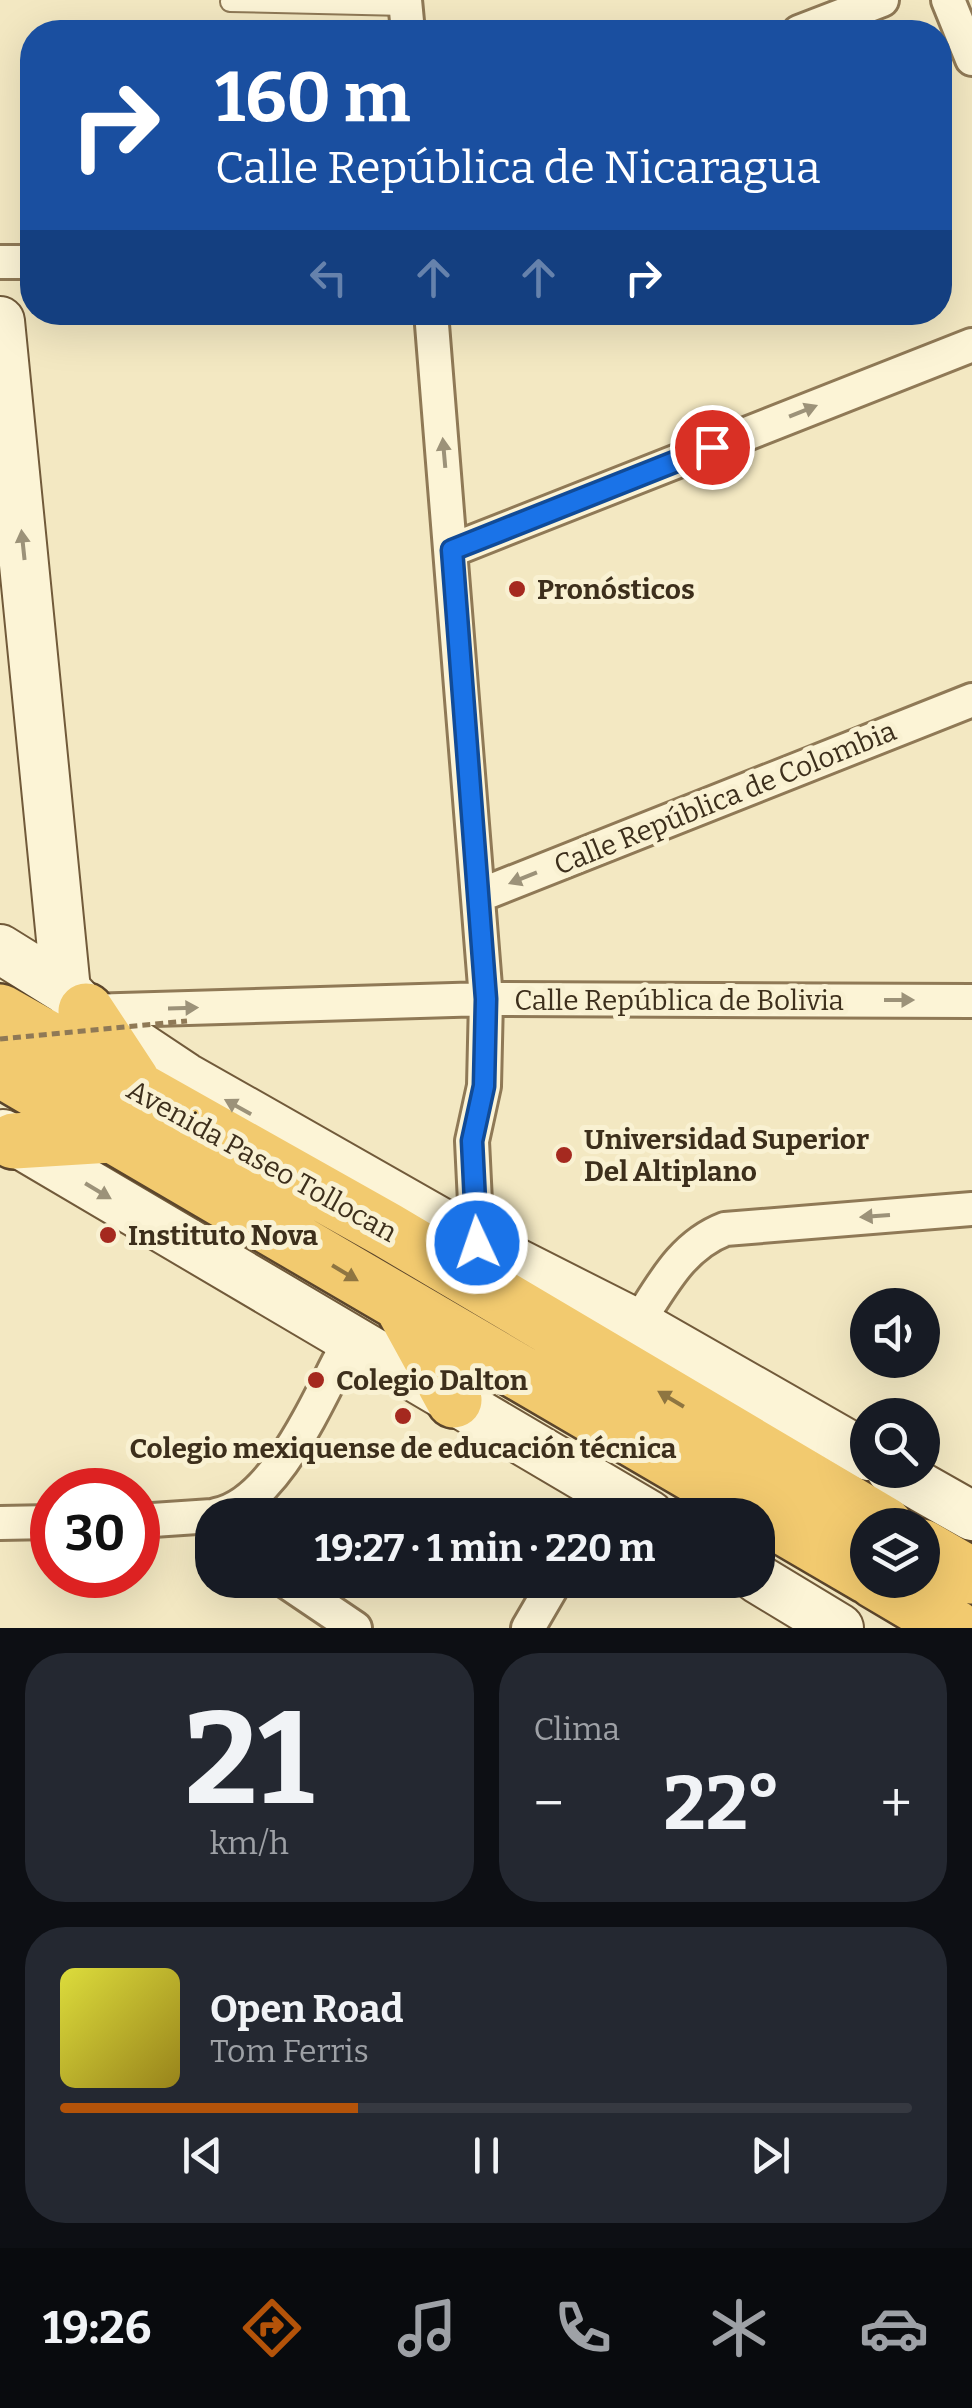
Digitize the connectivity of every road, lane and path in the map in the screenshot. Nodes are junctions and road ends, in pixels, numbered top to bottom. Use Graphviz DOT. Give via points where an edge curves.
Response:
graph roads {
  1 [pos="882,0"];
  2 [pos="948,0"];
  3 [pos="230,2"];
  4 [pos="406,13"];
  5 [pos="830,20"];
  6 [pos="972,60"];
  7 [pos="0,321"];
  8 [pos="433,325"];
  9 [pos="972,345"];
  10 [pos="452,550"];
  11 [pos="0,583"];
  12 [pos="972,700"];
  13 [pos="478,896"];
  14 [pos="0,949"];
  15 [pos="67,994"];
  16 [pos="486,999"];
  17 [pos="972,1001"];
  18 [pos="0,1012"];
  19 [pos="187,1022"];
  20 [pos="0,1039"];
  21 [pos="0,1069"];
  22 [pos="125,1113"];
  23 [pos="7,1136"];
  24 [pos="323,1156"];
  25 [pos="972,1210"];
  26 [pos="388,1230"];
  27 [pos="477,1243"];
  28 [pos="403,1307"];
  29 [pos="637,1324"];
  30 [pos="350,1340"];
  31 [pos="454,1400"];
  32 [pos="850,1446"];
  33 [pos="923,1488"];
  34 [pos="253,1498"];
  35 [pos="594,1498"];
  36 [pos="856,1508"];
  37 [pos="972,1516"];
  38 [pos="160,1521"];
  39 [pos="195,1521"];
  40 [pos="30,1522"];
  41 [pos="0,1523"];
  42 [pos="940,1557"];
  43 [pos="850,1565"];
  44 [pos="972,1576"];
  45 [pos="775,1590"];
  46 [pos="311,1598"];
  47 [pos="546,1598"];
  48 [pos="904,1598"];
  49 [pos="355,1628"];
  50 [pos="528,1628"];
  51 [pos="840,1628"];
  52 [pos="955,1628"];
  1 -- 5 [label="street"];
  2 -- 6 [label="street"];
  3 -- 4 [label="lane"];
  15 -- 7 [label="main road, one-way"];
  10 -- 8 [label="street, one-way"];
  10 -- 9 [label="street, one-way"];
  10 -- 13 [label="street"];
  11 -- 15 [label="main road"];
  12 -- 13 [label="street, Calle República de Colombia, one-way"];
  13 -- 16 [label="street"];
  14 -- 15 [label="main road, Avenida Paseo Tollocan"];
  15 -- 16 [label="street, Calle República de Bolivia, one-way"];
  15 -- 22 [label="highway"];
  24 -- 15 [label="main road, Avenida Paseo Tollocan, one-way" via="185,1078"];
  16 -- 17 [label="street, Calle República de Bolivia, one-way"];
  16 -- 27 [label="street" via="484,1086 472,1141"];
  18 -- 22 [label="highway, Avenida Paseo Tollocan"];
  19 -- 20 [label="path, bridge"];
  21 -- 22 [label="highway, Avenida Paseo Tollocan"];
  22 -- 23 [label="highway"];
  22 -- 26 [label="highway, Avenida Paseo Tollocan"];
  22 -- 28 [label="highway, Avenida Paseo Tollocan, one-way"];
  23 -- 30 [label="main road, one-way"];
  24 -- 26 [label="highway"];
  24 -- 27 [label="main road, Avenida Paseo Tollocan"];
  25 -- 29 [label="street, one-way" via="725,1229 682,1255"];
  36 -- 26 [label="highway, Avenida Paseo Tollocan, one-way"];
  27 -- 29 [label="main road, Avenida Paseo Tollocan"];
  28 -- 31 [label="highway"];
  28 -- 43 [label="highway, Avenida Paseo Tollocan"];
  29 -- 32 [label="main road, Avenida Paseo Tollocan"];
  30 -- 31 [label="main road"];
  30 -- 34 [label="street" via="277,1470"];
  31 -- 35 [label="main road"];
  33 -- 37 [label="main road"];
  38 -- 39 [label="street"];
  40 -- 41 [label="street"];
  42 -- 44 [label="highway"];
  45 -- 51 [label="main road"];
  46 -- 49 [label="street"];
  47 -- 50 [label="street"];
  48 -- 52 [label="highway"];
}
